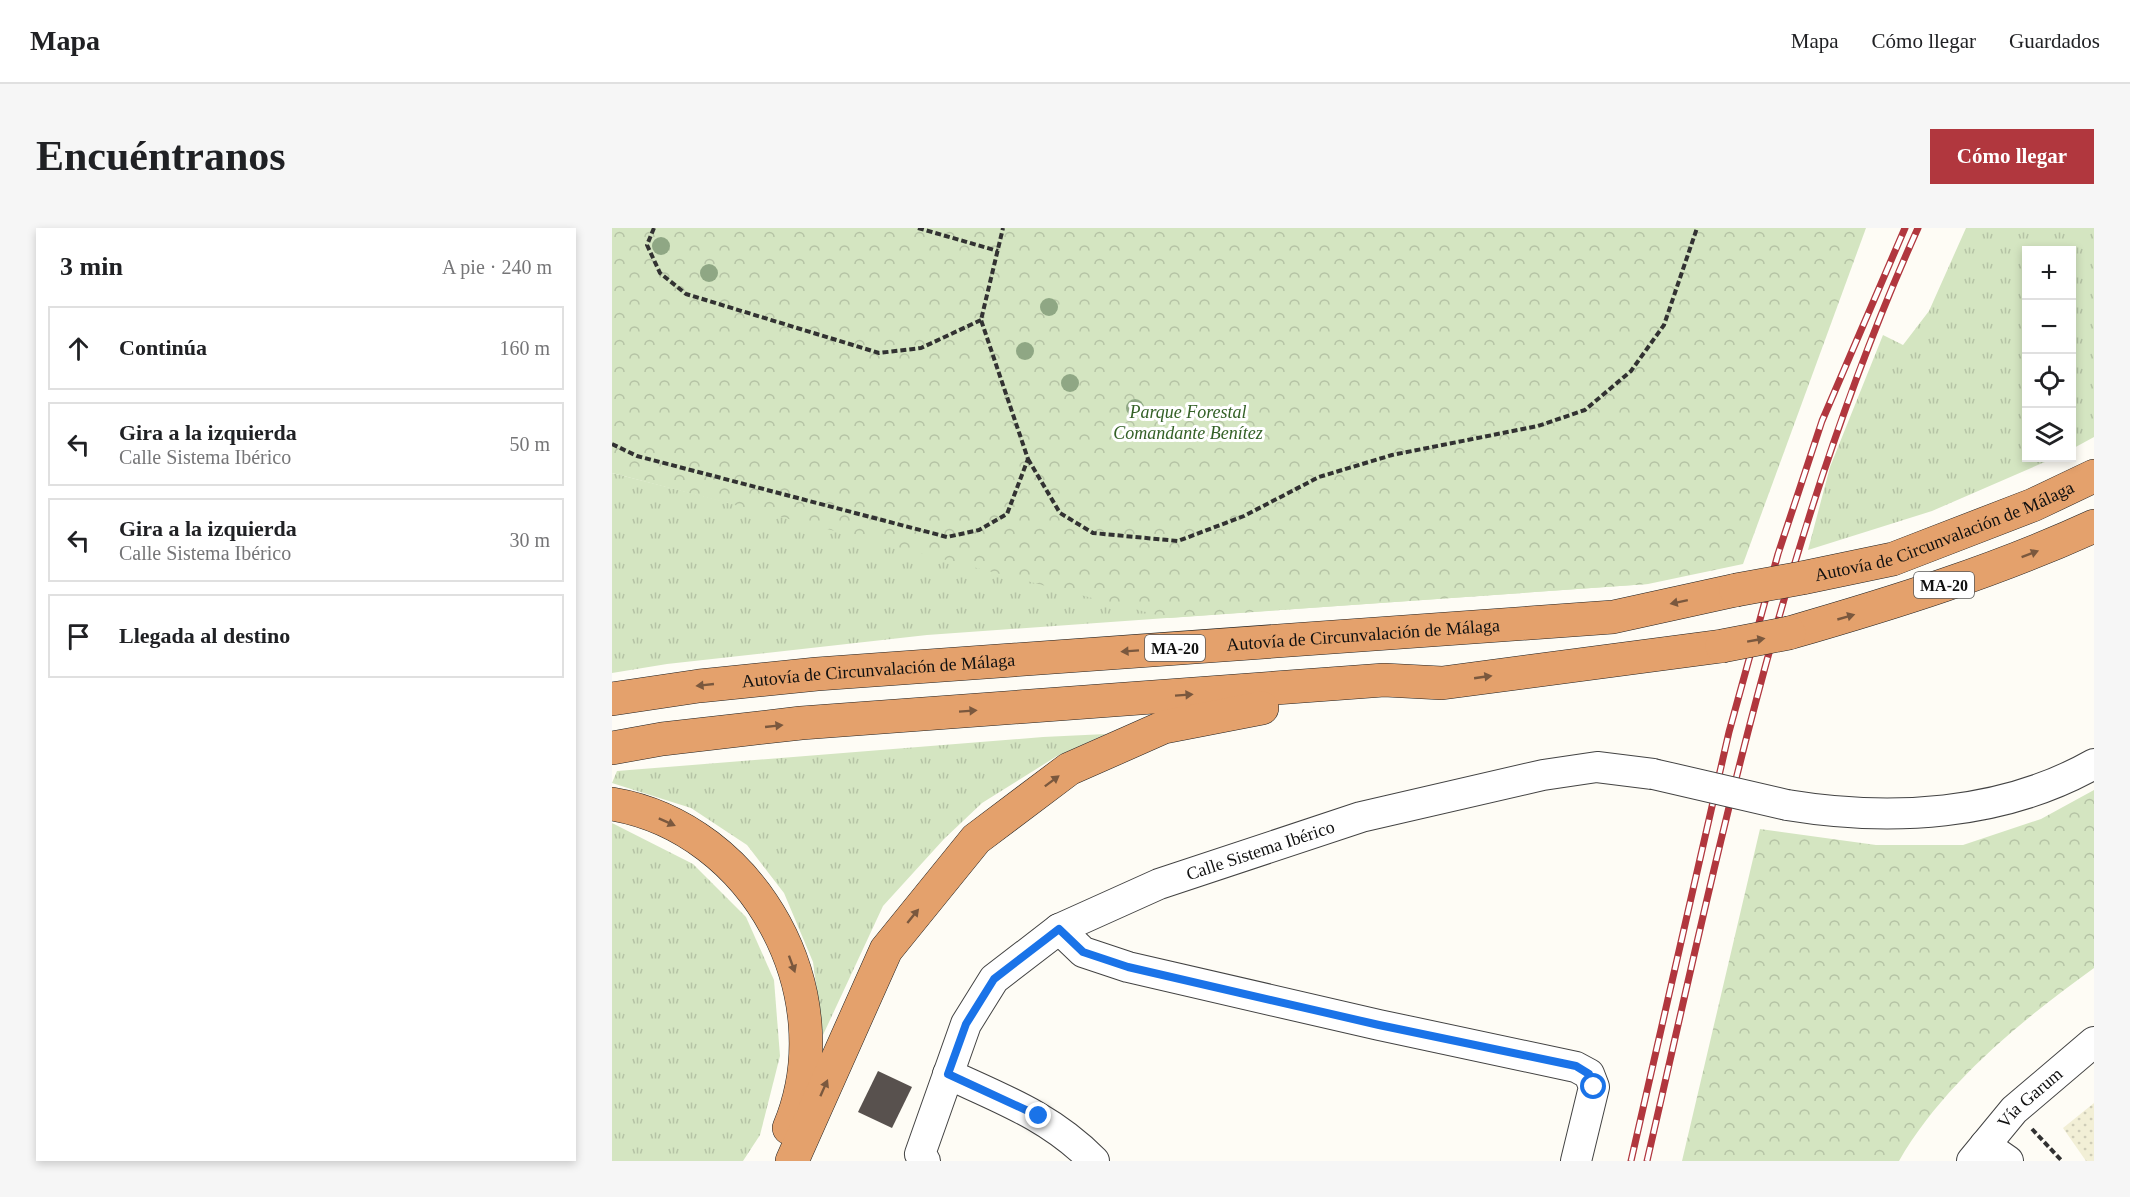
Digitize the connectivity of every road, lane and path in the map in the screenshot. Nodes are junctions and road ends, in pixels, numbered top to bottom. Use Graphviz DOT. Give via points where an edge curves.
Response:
graph roads {
  1 [pos="654,228"];
  2 [pos="918,228"];
  3 [pos="1003,228"];
  4 [pos="1698,228"];
  5 [pos="998,251"];
  6 [pos="981,320"];
  7 [pos="612,444"];
  8 [pos="1028,459"];
  9 [pos="2094,476"];
  10 [pos="2094,526"];
  11 [pos="1442,683"];
  12 [pos="612,699"];
  13 [pos="612,748"];
  14 [pos="2094,764"];
  15 [pos="612,804"];
  16 [pos="1059,929"];
  17 [pos="2094,1042"];
  18 [pos="948,1074"];
  19 [pos="2014,1110"];
  20 [pos="1988,1156"];
  21 [pos="775,1161"];
  22 [pos="792,1161"];
  23 [pos="925,1161"];
  24 [pos="1094,1161"];
  25 [pos="1576,1161"];
  26 [pos="2062,1161"];
  1 -- 6 [label="path" via="647,245 660,273 686,294 879,353 921,348"];
  2 -- 5 [label="path"];
  3 -- 5 [label="path"];
  4 -- 8 [label="path" via="1664,326 1631,371 1585,410 1538,426 1392,455 1319,477 1244,516 1178,541 1093,533 1060,513"];
  5 -- 6 [label="path"];
  6 -- 8 [label="path"];
  7 -- 8 [label="path" via="637,456 947,537 979,530 1007,514"];
  9 -- 12 [label="highway, Autovía de Circunvalación de Málaga / MA-20, one-way, bridge" via="2033,505 1893,559 1613,616 817,674"];
  11 -- 10 [label="highway, MA-20, one-way, bridge" via="1722,646 1789,633 2033,554"];
  13 -- 11 [label="highway, MA-20, one-way" via="801,723 1384,680"];
  22 -- 11 [label="highway, one-way" via="886,950 976,839 1069,769 1164,728 1248,708 1376,701"];
  14 -- 16 [label="street, Calle Sistema Ibérico, bridge" via="2072,777 1989,804 1903,814 1787,805 1653,774 1597,767 1543,775 1362,817 1159,884"];
  15 -- 21 [label="highway, one-way" via="636,808 679,827 723,857 754,890 780,932 798,979 806,1024 804,1071 793,1118"];
  16 -- 18 [label="street, Calle Sistema Ibérico" via="994,979 966,1024"];
  16 -- 25 [label="street" via="1083,952 1128,967 1576,1066 1589,1074 1594,1087"];
  17 -- 19 [label="street, Vía Garum"];
  18 -- 23 [label="street, Calle Sistema Ibérico" via="920,1154"];
  18 -- 24 [label="street" via="1039,1116"];
  19 -- 20 [label="street, Vía Garum"];
  19 -- 26 [label="path"];
}
